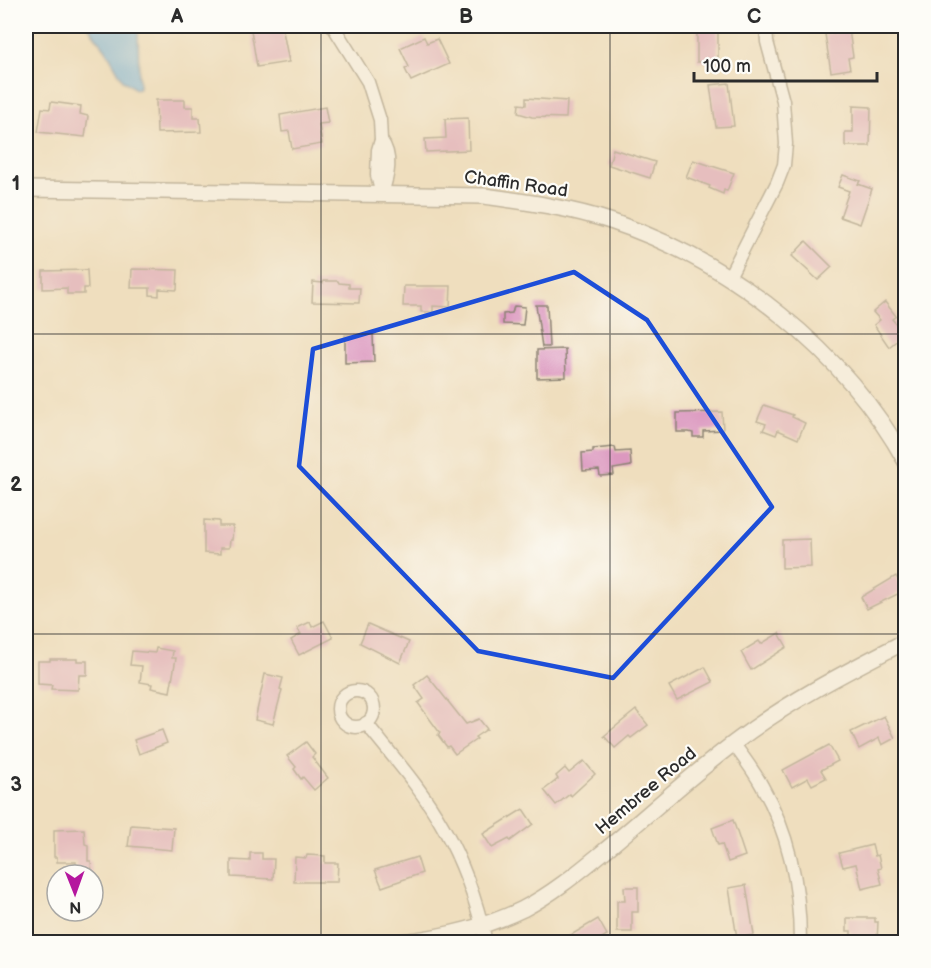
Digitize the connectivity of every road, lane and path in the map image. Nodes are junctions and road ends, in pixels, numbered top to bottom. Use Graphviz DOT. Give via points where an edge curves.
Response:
graph roads {
  1 [pos="333,26"];
  2 [pos="766,26"];
  3 [pos="26,189"];
  4 [pos="382,195"];
  5 [pos="729,278"];
  6 [pos="906,462"];
  7 [pos="906,641"];
  8 [pos="366,723"];
  9 [pos="734,743"];
  10 [pos="482,926"];
  11 [pos="401,942"];
  12 [pos="486,942"];
  13 [pos="800,942"];
  1 -- 4 [label="street" via="368,82 380,120 388,174"];
  2 -- 5 [label="street" via="783,101 784,165"];
  3 -- 4 [label="street, Chaffin Road"];
  4 -- 5 [label="street, Chaffin Road" via="484,196 549,205 613,222 674,247"];
  5 -- 6 [label="street, Chaffin Road" via="768,305 837,368"];
  7 -- 9 [label="street, Hembree Road" via="821,686"];
  8 -- 10 [label="street" via="443,827"];
  9 -- 10 [label="street, Hembree Road" via="567,882 524,908"];
  9 -- 13 [label="street" via="766,792 791,855"];
  10 -- 11 [label="street, Hembree Road"];
  10 -- 12 [label="street"];
}
